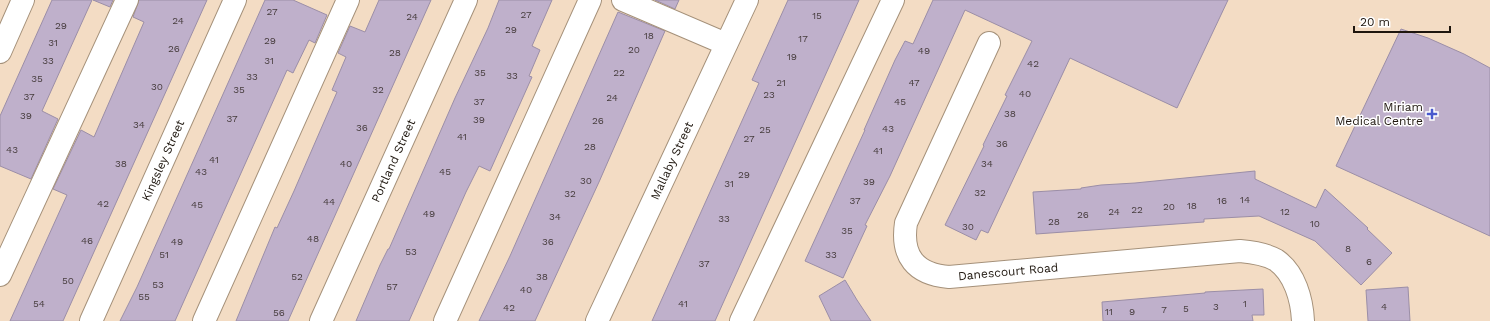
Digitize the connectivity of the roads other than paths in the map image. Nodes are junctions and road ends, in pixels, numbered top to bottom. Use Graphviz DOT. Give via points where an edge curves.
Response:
graph roads {
  1 [pos="23,0"];
  2 [pos="127,0"];
  3 [pos="235,0"];
  4 [pos="348,0"];
  5 [pos="466,0"];
  6 [pos="590,0"];
  7 [pos="623,0"];
  8 [pos="746,0"];
  9 [pos="892,0"];
  10 [pos="989,43"];
  11 [pos="726,44"];
  12 [pos="0,52"];
  13 [pos="0,275"];
  14 [pos="91,321"];
  15 [pos="204,321"];
  16 [pos="322,321"];
  17 [pos="445,321"];
  18 [pos="597,321"];
  19 [pos="741,321"];
  20 [pos="1303,321"];
  1 -- 12 [label="street"];
  2 -- 13 [label="street"];
  3 -- 14 [label="street, Kingsley Street"];
  4 -- 15 [label="street"];
  5 -- 16 [label="street, Portland Street"];
  6 -- 17 [label="street"];
  7 -- 11 [label="street"];
  8 -- 11 [label="street, Mallaby Street"];
  9 -- 19 [label="street"];
  10 -- 20 [label="street, Danescourt Road" via="906,223 906,249 912,261 922,270 934,276 949,277 1240,251 1276,260 1289,275 1299,294"];
  11 -- 18 [label="street, Mallaby Street"];
}
